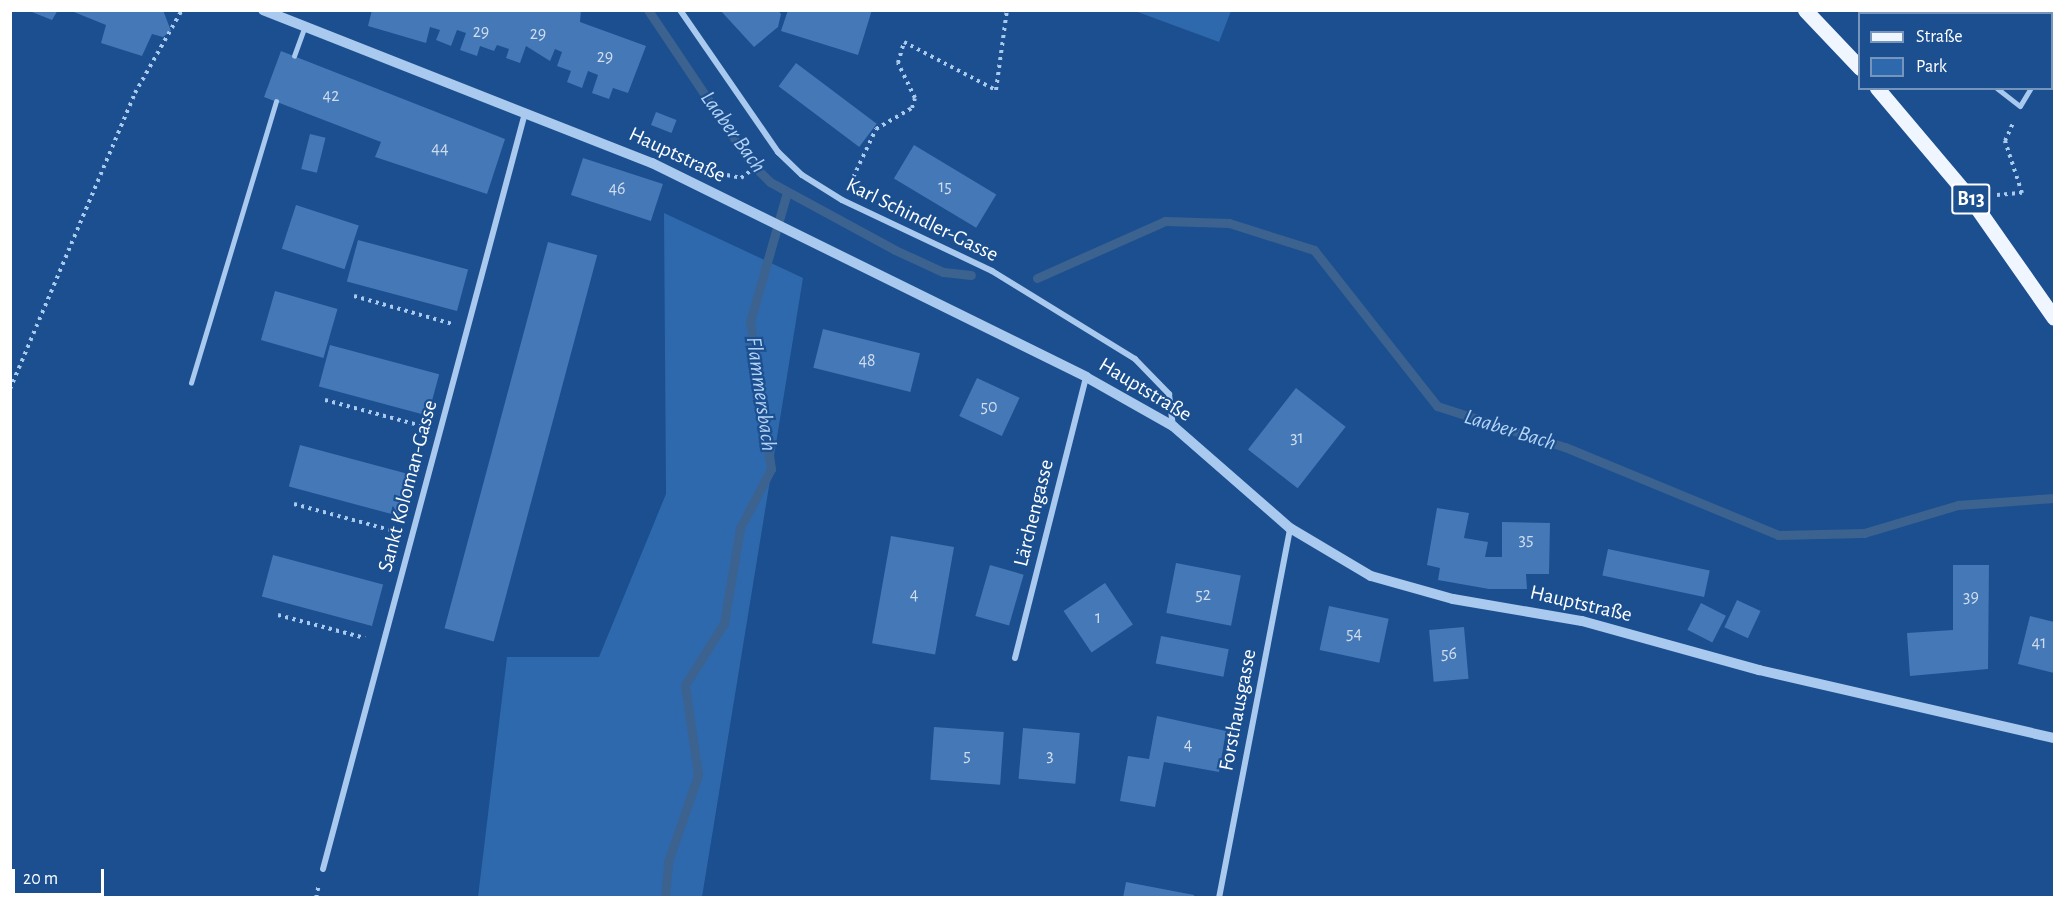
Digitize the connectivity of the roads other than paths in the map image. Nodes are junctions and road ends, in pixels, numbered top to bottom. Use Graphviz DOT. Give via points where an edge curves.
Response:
graph roads {
  1 [pos="263,10"];
  2 [pos="680,10"];
  3 [pos="1805,10"];
  4 [pos="304,29"];
  5 [pos="294,56"];
  6 [pos="1858,66"];
  7 [pos="1879,90"];
  8 [pos="2000,90"];
  9 [pos="2030,90"];
  10 [pos="276,102"];
  11 [pos="525,112"];
  12 [pos="2055,318"];
  13 [pos="1086,377"];
  14 [pos="191,383"];
  15 [pos="1173,426"];
  16 [pos="1290,528"];
  17 [pos="1015,658"];
  18 [pos="2055,738"];
  19 [pos="323,869"];
  20 [pos="1219,897"];
  1 -- 4 [label="street, Hauptstraße"];
  2 -- 15 [label="street, Karl Schindler-Gasse" via="778,152 842,201 992,271 1135,359 1169,394"];
  3 -- 6 [label="main road"];
  4 -- 5 [label="lane"];
  4 -- 11 [label="street, Hauptstraße"];
  7 -- 12 [label="main road, B13" via="1970,198"];
  8 -- 9 [label="lane" via="2020,106"];
  10 -- 14 [label="lane"];
  11 -- 13 [label="street, Hauptstraße" via="651,163"];
  11 -- 19 [label="street, Sankt Koloman-Gasse"];
  13 -- 15 [label="street, Hauptstraße"];
  13 -- 17 [label="street, Lärchengasse"];
  15 -- 16 [label="street, Hauptstraße"];
  16 -- 18 [label="street, Hauptstraße" via="1336,559 1404,588 1582,621 1759,670"];
  16 -- 20 [label="street, Forsthausgasse"];
}
